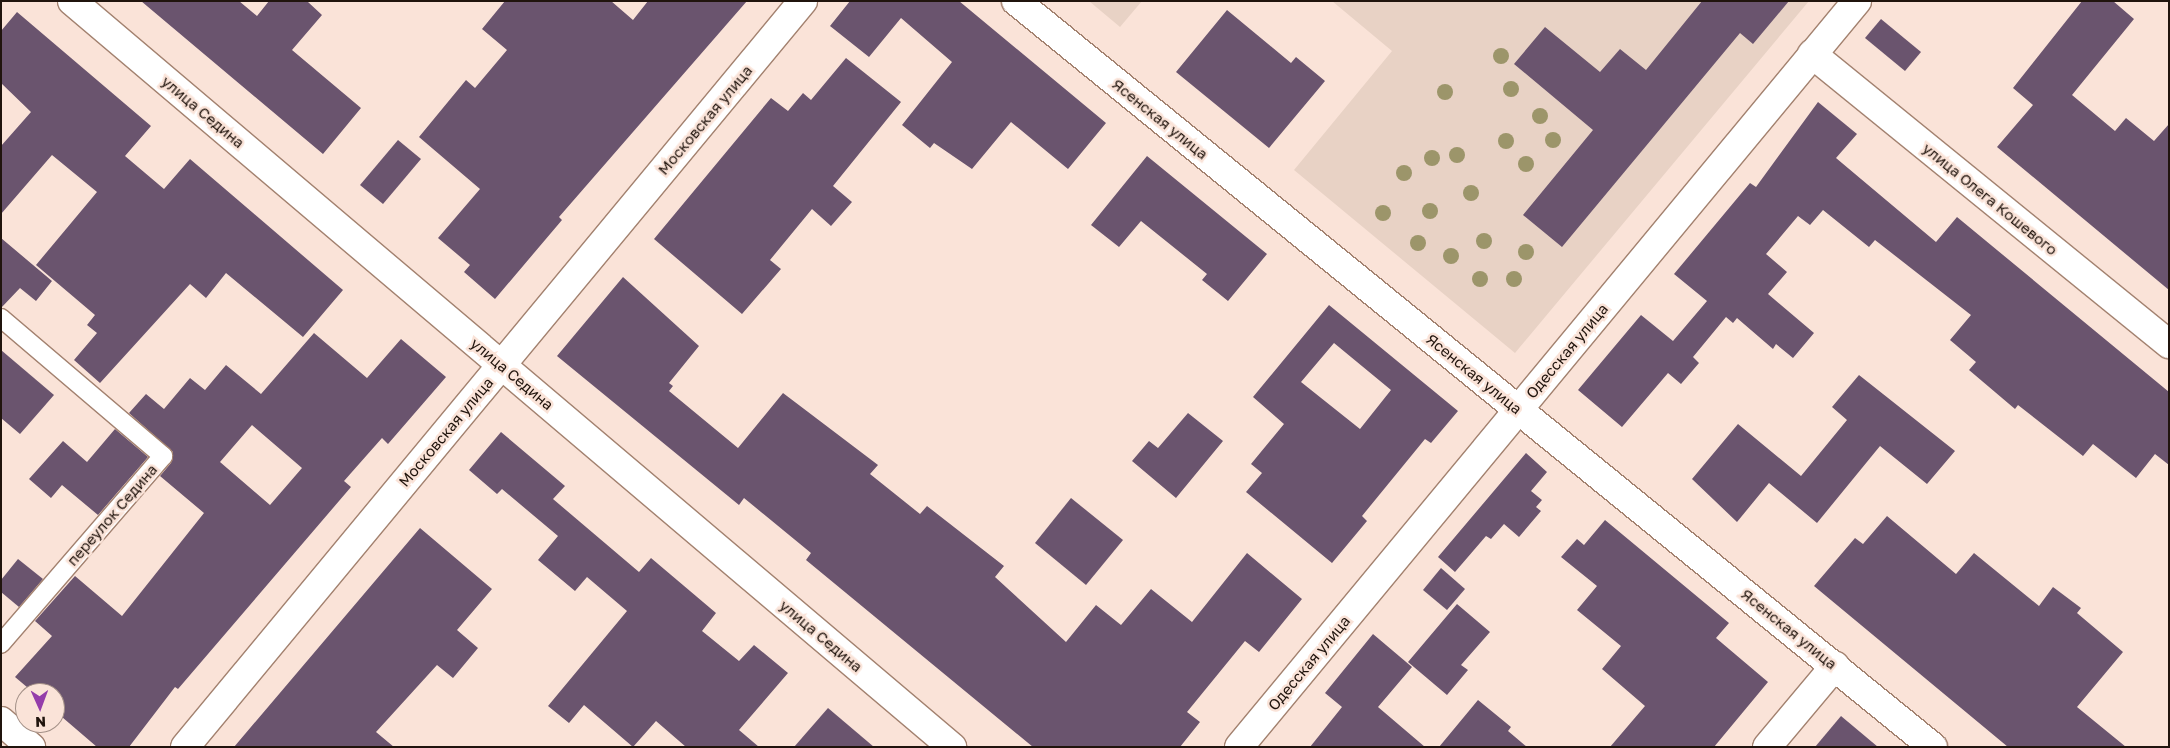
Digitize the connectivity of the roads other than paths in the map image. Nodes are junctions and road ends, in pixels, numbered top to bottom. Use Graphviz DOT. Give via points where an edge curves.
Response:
graph roads {
  1 [pos="72,1"];
  2 [pos="803,1"];
  3 [pos="1016,1"];
  4 [pos="1856,1"];
  5 [pos="1812,54"];
  6 [pos="1,318"];
  7 [pos="2169,344"];
  8 [pos="502,365"];
  9 [pos="1518,410"];
  10 [pos="1,644"];
  11 [pos="1835,666"];
  12 [pos="1,721"];
  13 [pos="31,747"];
  14 [pos="186,747"];
  15 [pos="952,747"];
  16 [pos="1239,747"];
  17 [pos="1767,747"];
  18 [pos="1933,747"];
  1 -- 8 [label="street, улица Седина"];
  2 -- 8 [label="street, Московская улица"];
  3 -- 9 [label="street, Ясенская улица"];
  4 -- 5 [label="street, Одесская улица"];
  5 -- 7 [label="street, улица Олега Кошевого"];
  5 -- 9 [label="street, Одесская улица"];
  6 -- 10 [label="lane, переулок Седина" via="163,456"];
  8 -- 14 [label="street, Московская улица"];
  8 -- 15 [label="street, улица Седина"];
  9 -- 11 [label="street, Ясенская улица"];
  9 -- 16 [label="street, Одесская улица"];
  11 -- 17 [label="street"];
  11 -- 18 [label="street, Ясенская улица"];
  12 -- 13 [label="street"];
}
